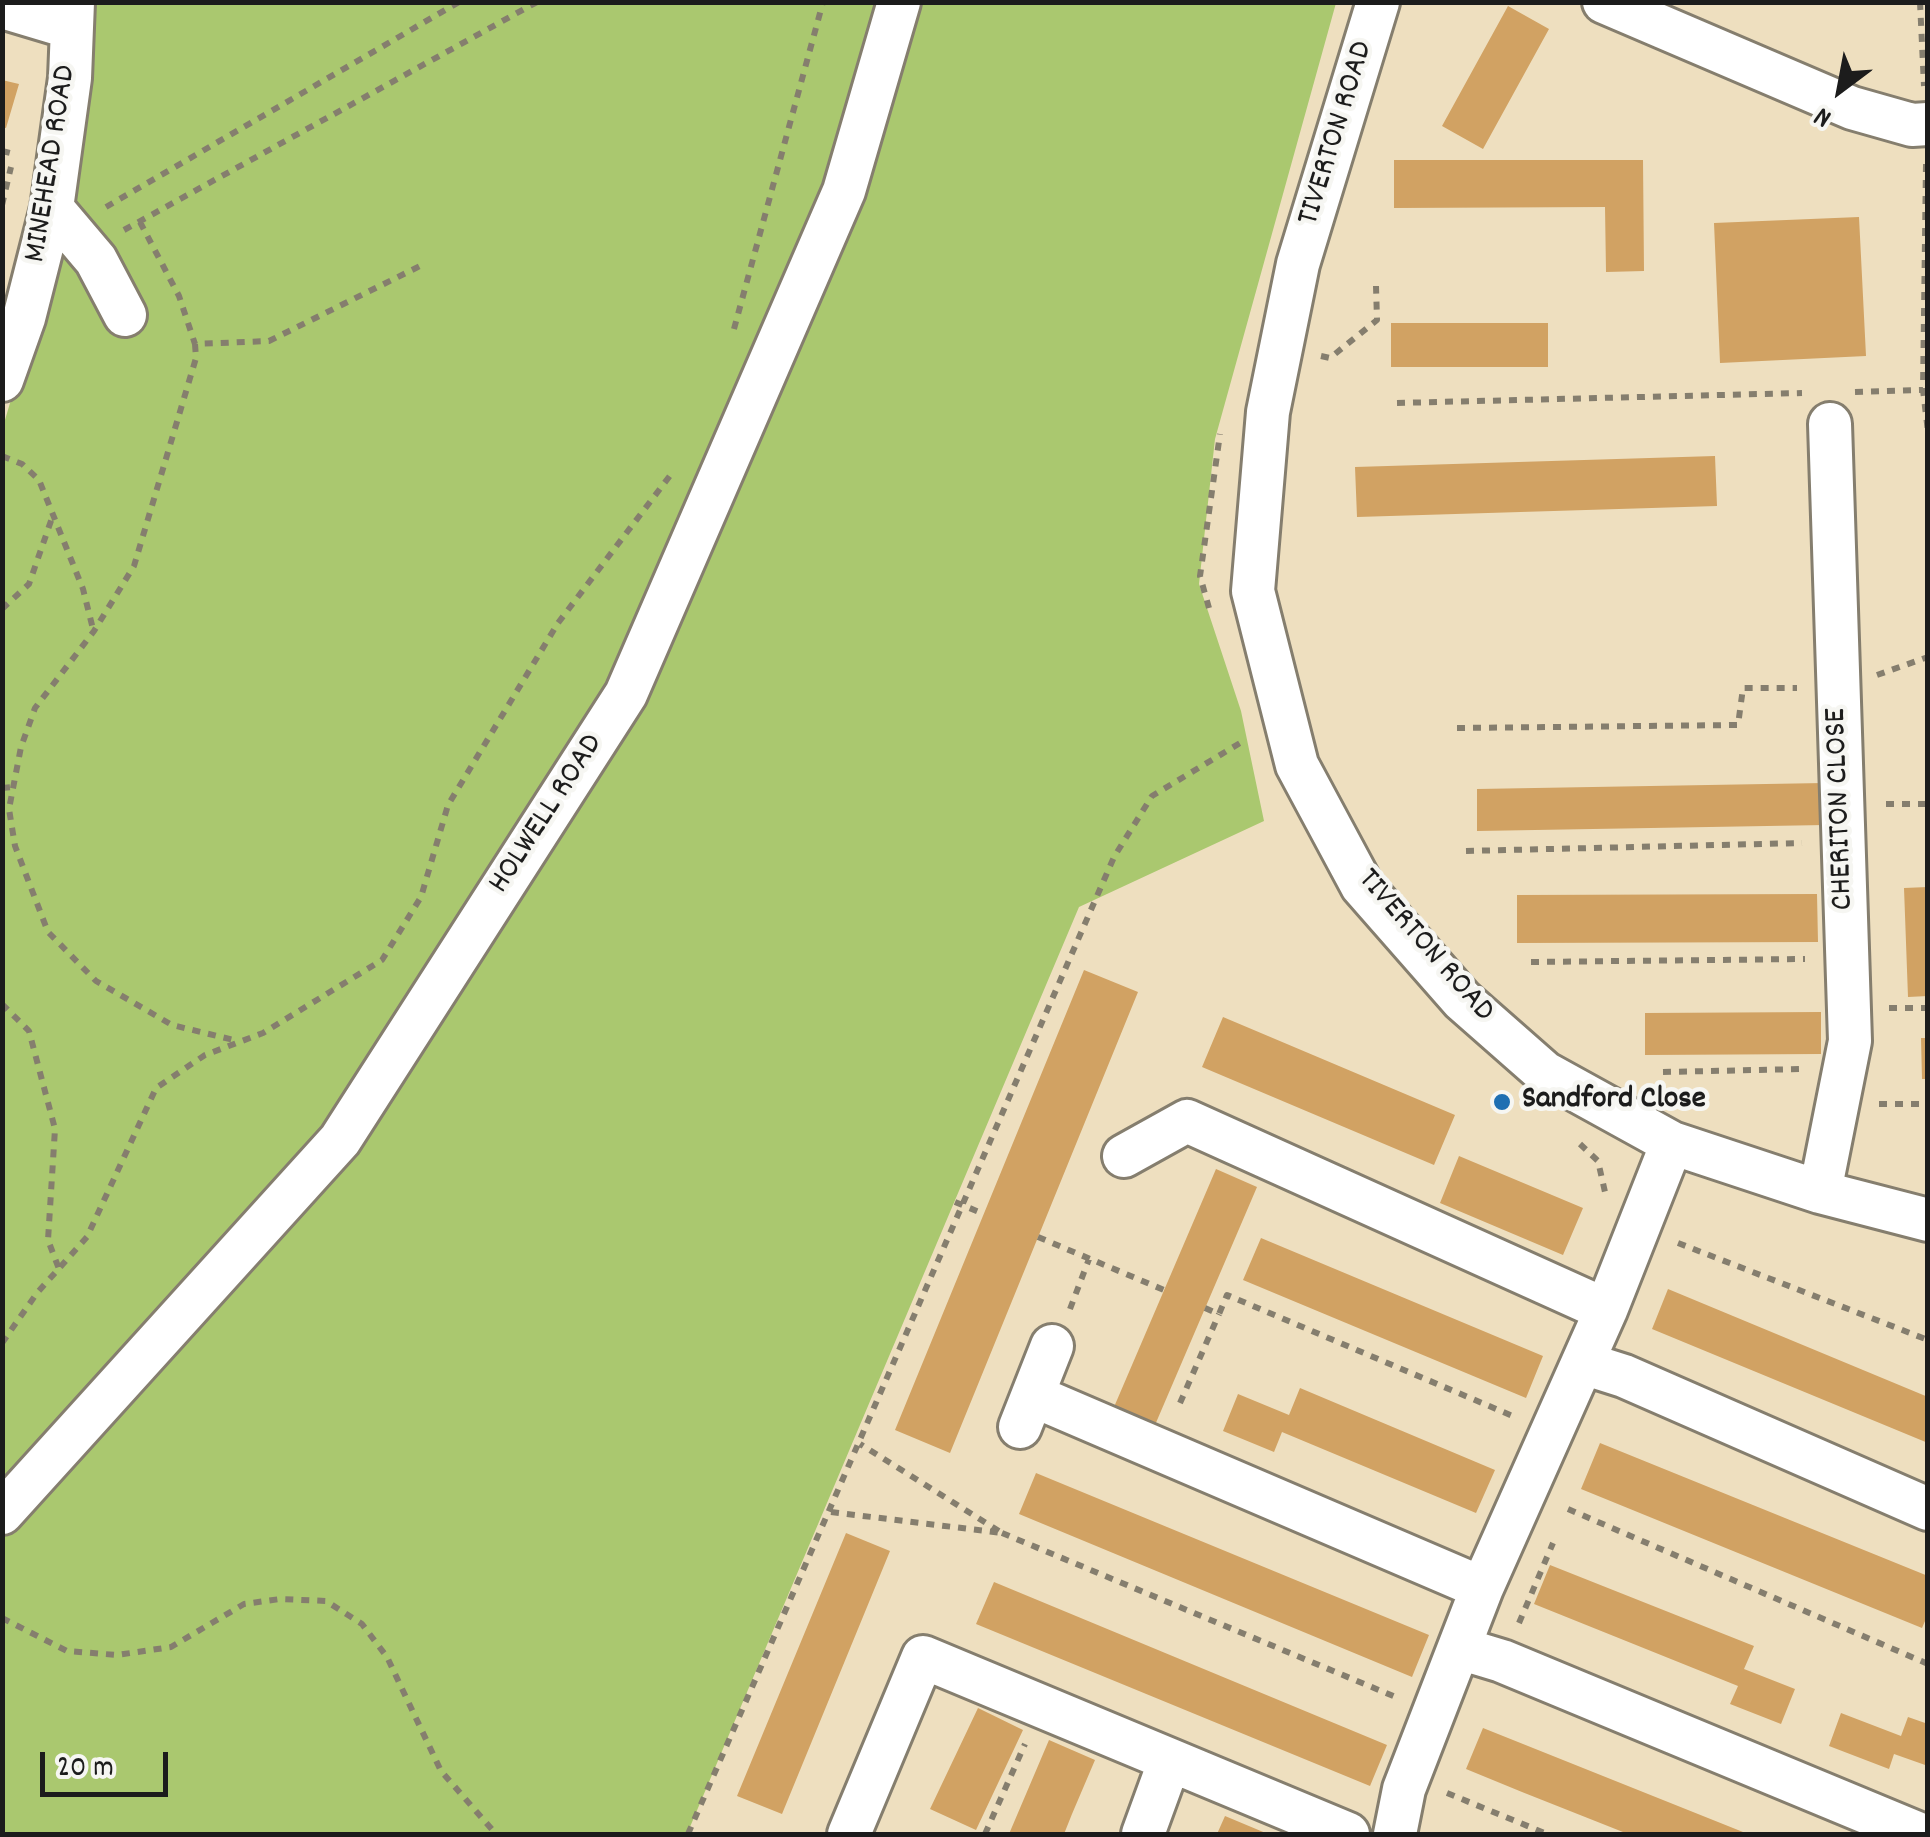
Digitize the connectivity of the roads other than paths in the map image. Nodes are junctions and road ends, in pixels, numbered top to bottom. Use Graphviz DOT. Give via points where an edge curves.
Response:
graph roads {
  1 [pos="899,2"];
  2 [pos="1378,2"];
  3 [pos="1604,2"];
  4 [pos="2,7"];
  5 [pos="73,15"];
  6 [pos="1926,124"];
  7 [pos="70,229"];
  8 [pos="13,315"];
  9 [pos="125,315"];
  10 [pos="2,380"];
  11 [pos="1827,403"];
  12 [pos="1672,1143"];
  13 [pos="1124,1156"];
  14 [pos="1820,1192"];
  15 [pos="1928,1220"];
  16 [pos="1606,1310"];
  17 [pos="1052,1346"];
  18 [pos="1583,1363"];
  19 [pos="1928,1509"];
  20 [pos="2,1513"];
  21 [pos="1482,1588"];
  22 [pos="1459,1648"];
  23 [pos="1170,1760"];
  24 [pos="849,1834"];
  25 [pos="1143,1834"];
  26 [pos="1348,1834"];
  27 [pos="1395,1834"];
  28 [pos="1919,1834"];
  1 -- 20 [label="street, HOLWELL ROAD" via="844,191 626,694 340,1140"];
  2 -- 12 [label="street, TIVERTON ROAD" via="1298,264 1268,412 1252,591 1296,766 1362,886 1462,1000 1546,1073"];
  3 -- 6 [label="street" via="1852,108"];
  4 -- 5 [label="street"];
  5 -- 7 [label="street, MINEHEAD ROAD"];
  7 -- 8 [label="street, MINEHEAD ROAD"];
  7 -- 9 [label="street"];
  8 -- 10 [label="street, MINEHEAD ROAD"];
  11 -- 14 [label="street, CHERITON CLOSE" via="1850,1040"];
  12 -- 14 [label="street, TIVERTON ROAD"];
  12 -- 16 [label="street"];
  13 -- 16 [label="street" via="1187,1121"];
  14 -- 15 [label="street, TIVERTON ROAD"];
  16 -- 18 [label="street"];
  17 -- 21 [label="street" via="1027,1412"];
  18 -- 19 [label="street"];
  18 -- 21 [label="street"];
  21 -- 22 [label="street"];
  22 -- 27 [label="street" via="1409,1776"];
  22 -- 28 [label="street"];
  23 -- 24 [label="street" via="923,1656"];
  23 -- 25 [label="street"];
  23 -- 26 [label="street"];
}
